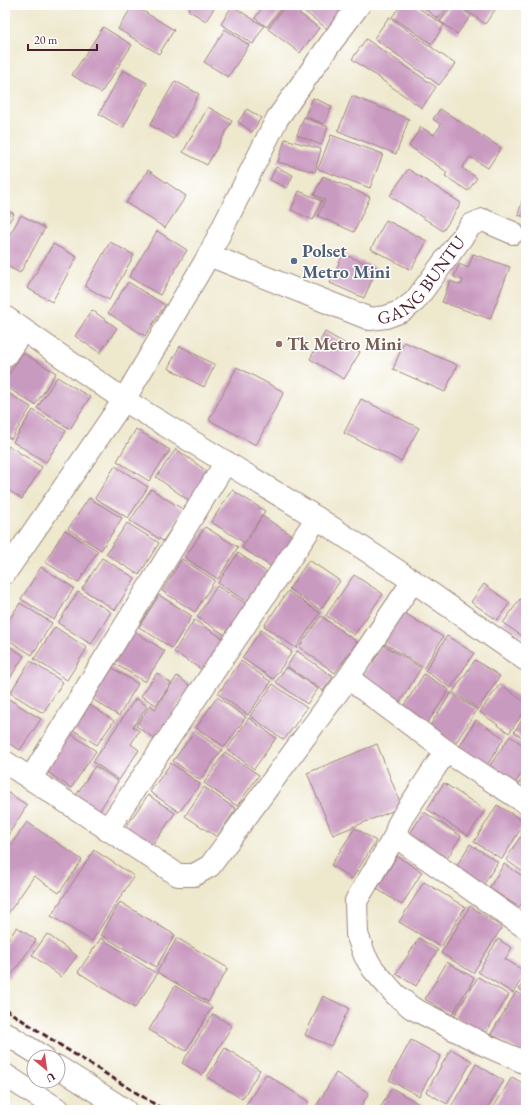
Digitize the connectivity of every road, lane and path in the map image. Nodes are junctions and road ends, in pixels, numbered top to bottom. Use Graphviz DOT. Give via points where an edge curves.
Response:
graph roads {
  1 [pos="359,5"];
  2 [pos="513,232"];
  3 [pos="209,256"];
  4 [pos="5,317"];
  5 [pos="23,330"];
  6 [pos="5,356"];
  7 [pos="124,400"];
  8 [pos="226,462"];
  9 [pos="317,518"];
  10 [pos="5,573"];
  11 [pos="413,581"];
  12 [pos="526,660"];
  13 [pos="348,678"];
  14 [pos="446,751"];
  15 [pos="5,762"];
  16 [pos="30,778"];
  17 [pos="526,803"];
  18 [pos="107,830"];
  19 [pos="395,836"];
  20 [pos="526,928"];
  21 [pos="5,1032"];
  22 [pos="31,1049"];
  23 [pos="526,1063"];
  24 [pos="66,1072"];
  25 [pos="5,1075"];
  26 [pos="59,1110"];
  27 [pos="125,1110"];
  1 -- 3 [label="main road" via="277,119"];
  2 -- 3 [label="main road, GANG BUNTU" via="483,220 471,225 415,301 402,312 370,319"];
  3 -- 7 [label="main road"];
  4 -- 5 [label="main road"];
  5 -- 6 [label="main road"];
  5 -- 7 [label="main road"];
  7 -- 8 [label="main road"];
  7 -- 10 [label="main road"];
  8 -- 9 [label="main road"];
  8 -- 16 [label="main road"];
  9 -- 11 [label="main road"];
  9 -- 18 [label="main road"];
  11 -- 12 [label="main road"];
  11 -- 13 [label="main road"];
  13 -- 14 [label="main road"];
  13 -- 18 [label="main road" via="210,866 194,875 178,875"];
  14 -- 17 [label="main road"];
  14 -- 19 [label="main road" via="403,816"];
  15 -- 16 [label="main road"];
  16 -- 18 [label="main road"];
  19 -- 20 [label="main road"];
  19 -- 23 [label="main road" via="356,901 357,934 365,956 395,994 412,1008"];
  21 -- 22 [label="main road"];
  24 -- 27 [label="main road"];
  25 -- 26 [label="main road"];
}
